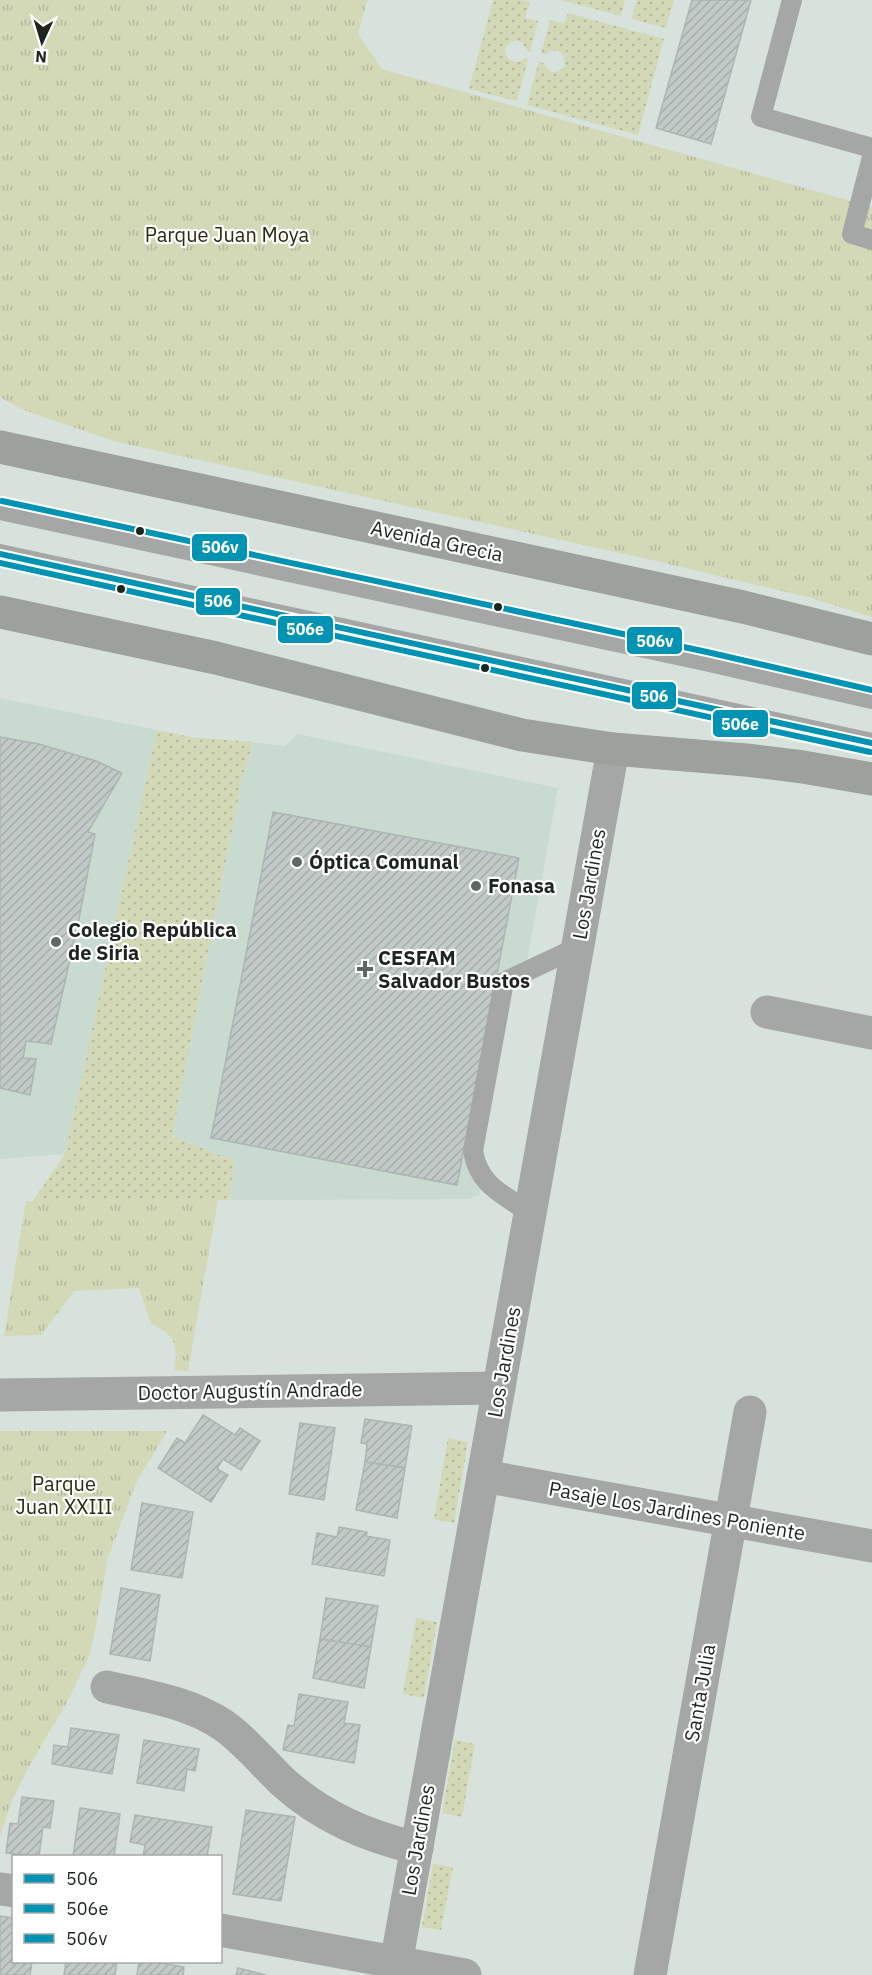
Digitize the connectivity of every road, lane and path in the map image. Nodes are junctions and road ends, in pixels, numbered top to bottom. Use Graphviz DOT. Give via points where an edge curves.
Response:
graph roads {
  1 [pos="792,0"];
  2 [pos="872,148"];
  3 [pos="872,157"];
  4 [pos="872,240"];
  5 [pos="3,445"];
  6 [pos="0,510"];
  7 [pos="0,554"];
  8 [pos="0,612"];
  9 [pos="872,639"];
  10 [pos="872,699"];
  11 [pos="872,743"];
  12 [pos="613,749"];
  13 [pos="872,779"];
  14 [pos="578,947"];
  15 [pos="767,1012"];
  16 [pos="872,1033"];
  17 [pos="530,1213"];
  18 [pos="499,1388"];
  19 [pos="0,1395"];
  20 [pos="750,1412"];
  21 [pos="483,1476"];
  22 [pos="730,1521"];
  23 [pos="872,1546"];
  24 [pos="107,1687"];
  25 [pos="417,1848"];
  26 [pos="222,1930"];
  27 [pos="395,1969"];
  28 [pos="465,1975"];
  29 [pos="650,1975"];
  1 -- 2 [label="lane" via="761,117"];
  3 -- 4 [label="lane" via="852,234"];
  5 -- 9 [label="main road, Avenida Grecia" via="743,607"];
  6 -- 10 [label="lane"];
  7 -- 11 [label="lane"];
  8 -- 12 [label="main road" via="216,658 514,733"];
  12 -- 13 [label="main road" via="747,760"];
  12 -- 14 [label="street, Los Jardines"];
  14 -- 17 [label="street, Los Jardines"];
  14 -- 17 [label="lane" via="504,982 483,1095 473,1151 476,1166 490,1185"];
  15 -- 16 [label="street"];
  17 -- 18 [label="street, Los Jardines"];
  18 -- 19 [label="street, Doctor Augustín Andrade"];
  18 -- 21 [label="street, Los Jardines"];
  20 -- 22 [label="street, Santa Julia"];
  21 -- 22 [label="street, Pasaje Los Jardines Poniente"];
  21 -- 25 [label="street, Los Jardines"];
  22 -- 23 [label="street, Pasaje Los Jardines Poniente"];
  22 -- 29 [label="street, Santa Julia"];
  24 -- 25 [label="street" via="175,1703 209,1717 237,1736 312,1805 365,1834"];
  25 -- 27 [label="street, Los Jardines"];
  26 -- 27 [label="street"];
  27 -- 28 [label="street"];
}
